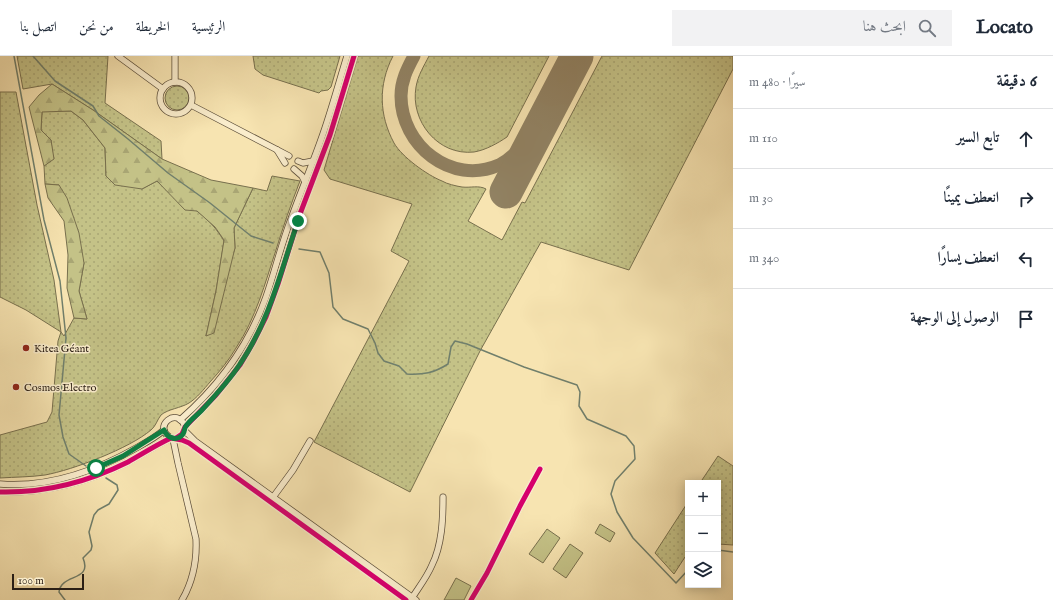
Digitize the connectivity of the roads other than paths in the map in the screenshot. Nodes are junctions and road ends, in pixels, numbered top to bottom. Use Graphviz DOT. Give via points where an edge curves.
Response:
graph roads {
  1 [pos="118,56"];
  2 [pos="175,56"];
  3 [pos="347,56"];
  4 [pos="354,56"];
  5 [pos="175,82"];
  6 [pos="163,89"];
  7 [pos="334,97"];
  8 [pos="341,99"];
  9 [pos="191,105"];
  10 [pos="332,105"];
  11 [pos="339,107"];
  12 [pos="276,150"];
  13 [pos="289,156"];
  14 [pos="313,161"];
  15 [pos="285,163"];
  16 [pos="294,169"];
  17 [pos="308,174"];
  18 [pos="305,182"];
  19 [pos="180,420"];
  20 [pos="185,428"];
  21 [pos="164,430"];
  22 [pos="173,438"];
  23 [pos="310,441"];
  24 [pos="540,469"];
  25 [pos="0,484"];
  26 [pos="0,492"];
  27 [pos="443,497"];
  28 [pos="272,499"];
  29 [pos="402,599"];
  30 [pos="414,599"];
  31 [pos="182,600"];
  32 [pos="471,600"];
  1 -- 6 [label="street"];
  2 -- 5 [label="street"];
  3 -- 7 [label="street"];
  4 -- 8 [label="street"];
  5 -- 6 [label="street"];
  5 -- 9 [label="street" via="184,84 191,91"];
  6 -- 9 [label="street" via="160,99 168,112 183,112"];
  7 -- 8 [label="street"];
  7 -- 10 [label="street"];
  8 -- 11 [label="street"];
  9 -- 12 [label="street"];
  10 -- 11 [label="street"];
  10 -- 14 [label="street"];
  11 -- 20 [label="street" via="294,231 274,298 260,329 232,376"];
  12 -- 13 [label="street"];
  12 -- 15 [label="street"];
  14 -- 17 [label="street"];
  14 -- 17 [label="street" via="300,162"];
  16 -- 18 [label="street"];
  17 -- 18 [label="street"];
  18 -- 19 [label="street" via="252,330 225,372"];
  19 -- 20 [label="street"];
  19 -- 21 [label="street" via="170,419 164,425"];
  20 -- 22 [label="street" via="181,436"];
  20 -- 28 [label="street" via="195,441"];
  21 -- 22 [label="street" via="166,435"];
  21 -- 25 [label="street" via="116,459 80,474 47,482"];
  22 -- 26 [label="street" via="89,479 54,488"];
  22 -- 28 [label="street" via="189,443"];
  22 -- 31 [label="street" via="196,539 191,581"];
  23 -- 28 [label="street"];
  24 -- 32 [label="street"];
  27 -- 30 [label="street" via="442,526 436,557"];
  28 -- 29 [label="street"];
  28 -- 30 [label="street"];
}
